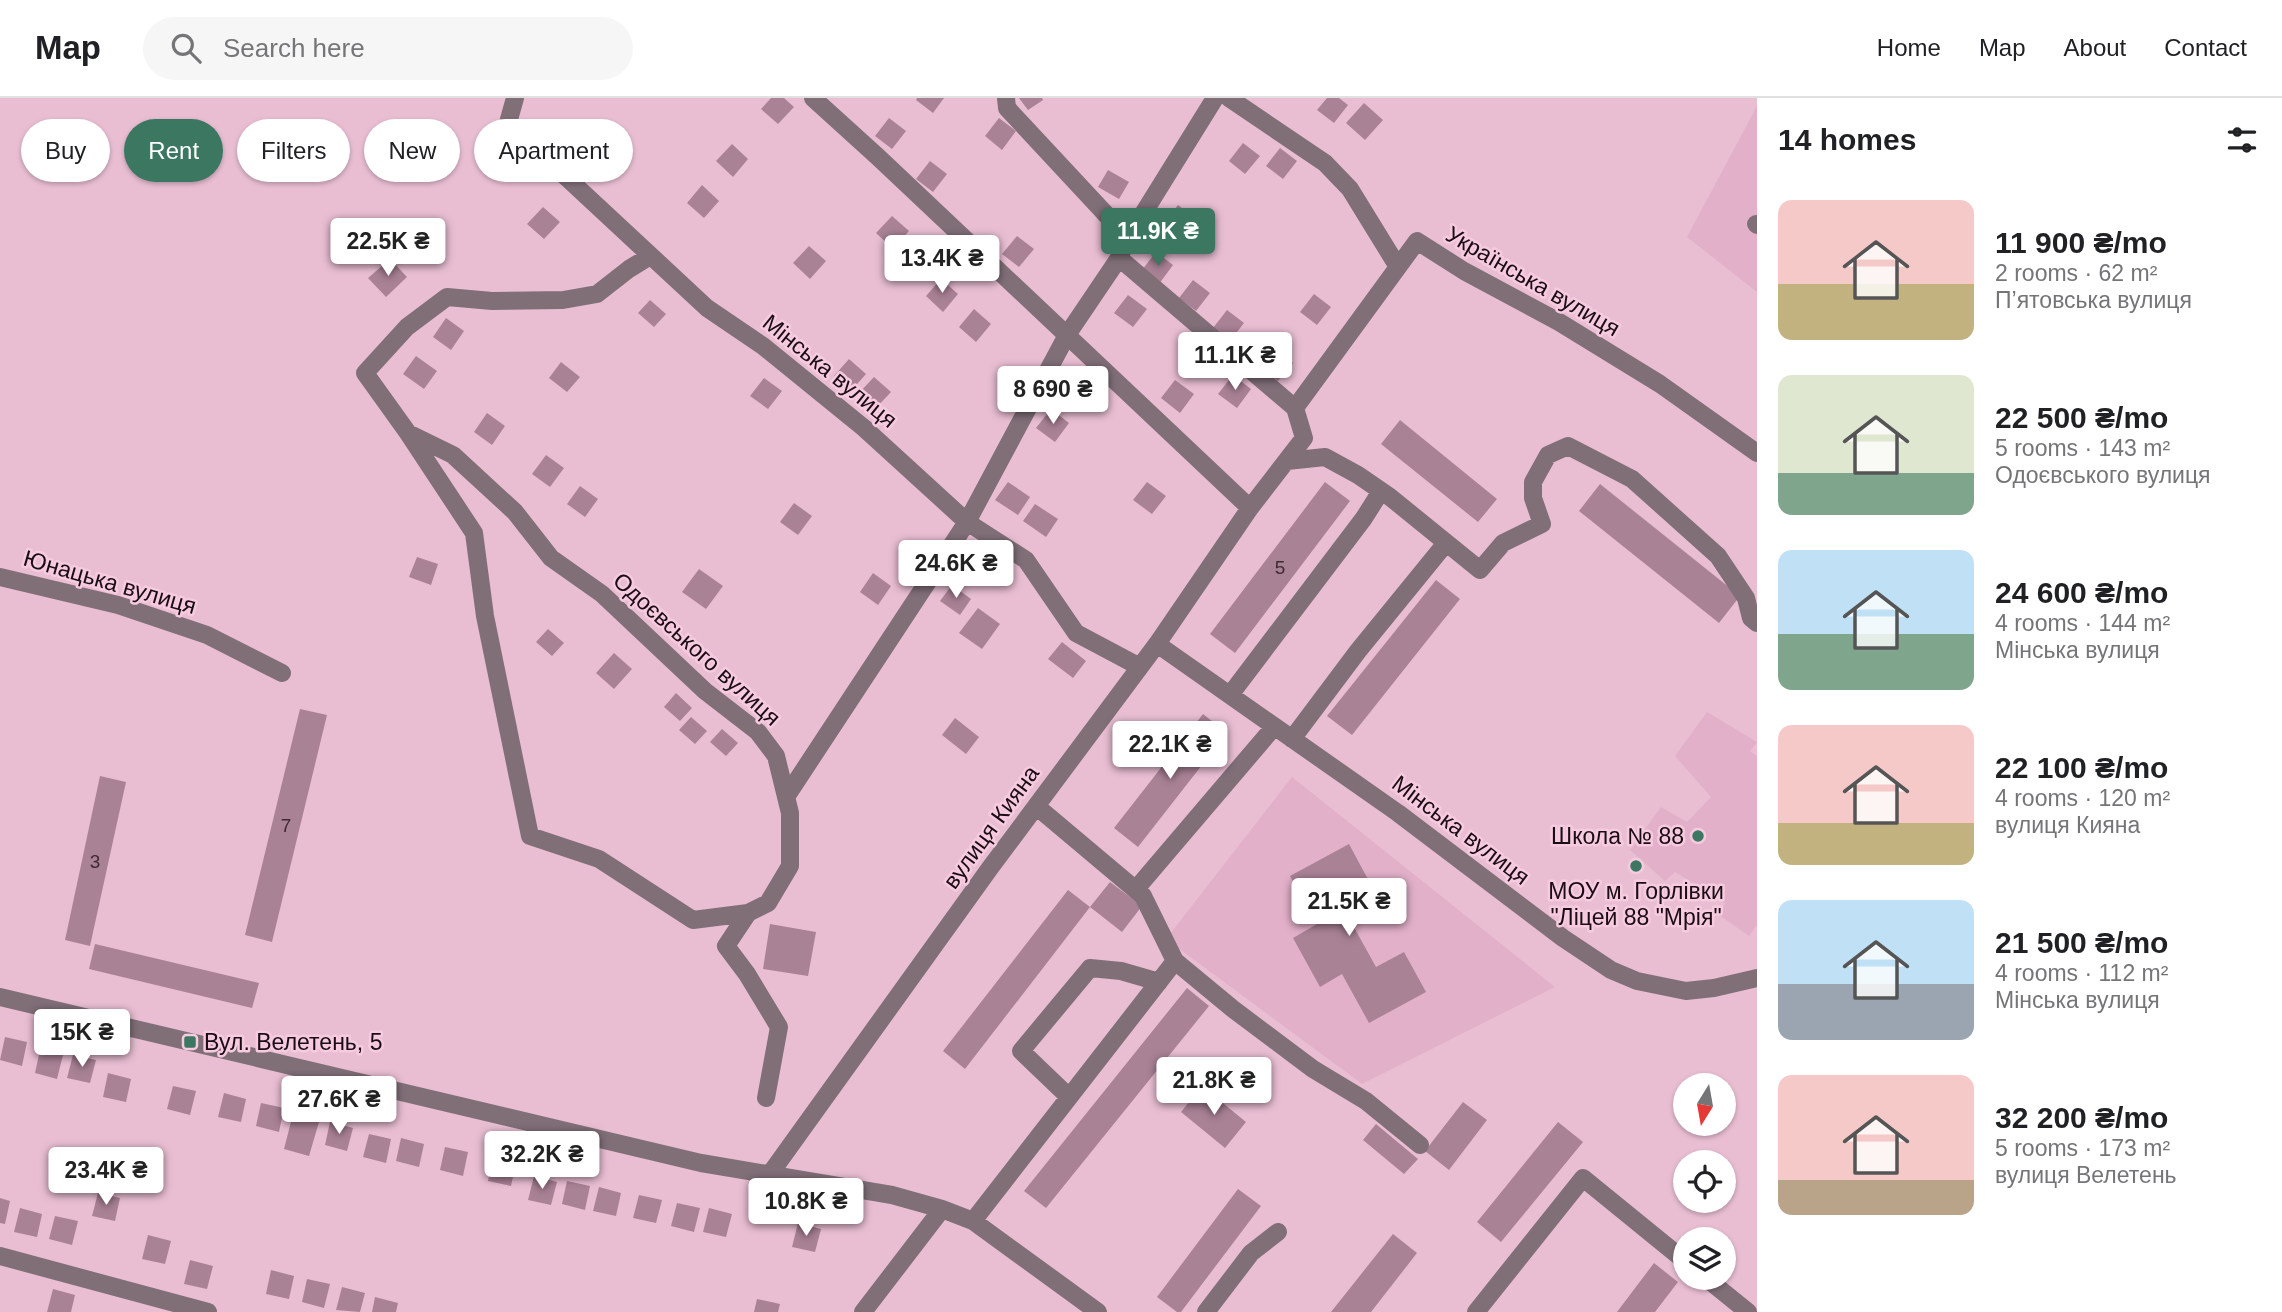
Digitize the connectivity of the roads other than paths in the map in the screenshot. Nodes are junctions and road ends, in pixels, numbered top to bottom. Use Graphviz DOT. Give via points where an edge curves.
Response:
graph roads {
  1 [pos="515,98"];
  2 [pos="813,98"];
  3 [pos="1006,98"];
  4 [pos="1215,98"];
  5 [pos="1229,98"];
  6 [pos="1128,238"];
  7 [pos="650,256"];
  8 [pos="1119,258"];
  9 [pos="1398,267"];
  10 [pos="1067,335"];
  11 [pos="1295,408"];
  12 [pos="408,433"];
  13 [pos="1757,453"];
  14 [pos="1287,461"];
  15 [pos="1381,491"];
  16 [pos="1250,508"];
  17 [pos="967,522"];
  18 [pos="1446,543"];
  19 [pos="0,577"];
  20 [pos="1757,622"];
  21 [pos="1157,644"];
  22 [pos="1140,667"];
  23 [pos="282,673"];
  24 [pos="1230,695"];
  25 [pos="1274,727"];
  26 [pos="1292,739"];
  27 [pos="786,797"];
  28 [pos="1036,806"];
  29 [pos="1136,889"];
  30 [pos="748,913"];
  31 [pos="1175,961"];
  32 [pos="1757,978"];
  33 [pos="1159,982"];
  34 [pos="0,997"];
  35 [pos="1069,1097"];
  36 [pos="766,1098"];
  37 [pos="1420,1145"];
  38 [pos="770,1174"];
  39 [pos="942,1209"];
  40 [pos="973,1221"];
  41 [pos="1278,1232"];
  42 [pos="1673,1251"];
  43 [pos="0,1256"];
  44 [pos="1721,1290"];
  45 [pos="208,1312"];
  46 [pos="863,1312"];
  47 [pos="1098,1312"];
  48 [pos="1206,1312"];
  49 [pos="1476,1312"];
  50 [pos="1748,1312"];
  1 -- 7 [label="street, Мінська вулиця" via="508,123"];
  2 -- 10 [label="street"];
  3 -- 6 [label="street" via="1007,108"];
  4 -- 6 [label="street"];
  5 -- 9 [label="street" via="1325,163 1350,189"];
  6 -- 8 [label="street"];
  7 -- 12 [label="street, Одоєвського вулиця" via="597,294 564,300 447,297 407,327 365,373"];
  7 -- 17 [label="street, Мінська вулиця" via="707,309 763,346 864,428"];
  8 -- 10 [label="street"];
  8 -- 11 [label="street"];
  9 -- 11 [label="street, Українська вулиця"];
  9 -- 13 [label="street, Українська вулиця" via="1417,240 1660,384"];
  10 -- 16 [label="street"];
  10 -- 17 [label="street"];
  11 -- 14 [label="street" via="1304,438"];
  12 -- 27 [label="street, Одоєвського вулиця" via="453,455 514,512 551,558 602,594 705,691 758,732 776,756"];
  12 -- 30 [label="street" via="474,533 485,616 530,836 599,859 693,920"];
  14 -- 15 [label="street" via="1325,457"];
  14 -- 16 [label="street"];
  15 -- 18 [label="street"];
  15 -- 24 [label="street"];
  16 -- 21 [label="street, вулиця Кияна"];
  17 -- 22 [label="street, Мінська вулиця" via="1026,560 1076,633"];
  17 -- 27 [label="street"];
  18 -- 20 [label="street" via="1479,570 1503,543 1542,524 1533,482 1548,455 1568,446 1632,479 1718,556"];
  18 -- 26 [label="street"];
  19 -- 23 [label="street, Юнацька вулиця" via="118,605 195,631"];
  21 -- 22 [label="street, вулиця Кияна"];
  21 -- 24 [label="street, Мінська вулиця"];
  22 -- 28 [label="street, вулиця Кияна"];
  24 -- 25 [label="street, Мінська вулиця"];
  25 -- 26 [label="street, Мінська вулиця"];
  25 -- 29 [label="street"];
  26 -- 32 [label="street, Мінська вулиця" via="1611,970 1637,981 1686,991"];
  27 -- 30 [label="street, Одоєвського вулиця" via="790,866 768,903"];
  28 -- 29 [label="street"];
  28 -- 38 [label="street, вулиця Кияна"];
  29 -- 31 [label="street" via="1149,905"];
  30 -- 36 [label="street" via="726,946 779,1027"];
  31 -- 33 [label="street"];
  31 -- 37 [label="street"];
  33 -- 35 [label="street"];
  33 -- 35 [label="street" via="1090,968 1021,1051"];
  34 -- 38 [label="street" via="701,1163"];
  35 -- 40 [label="street"];
  38 -- 39 [label="street" via="892,1195"];
  39 -- 40 [label="street"];
  39 -- 46 [label="street"];
  40 -- 47 [label="street"];
  41 -- 48 [label="street" via="1251,1253"];
  42 -- 49 [label="street" via="1583,1178"];
  43 -- 45 [label="street"];
  44 -- 50 [label="street"];
}
